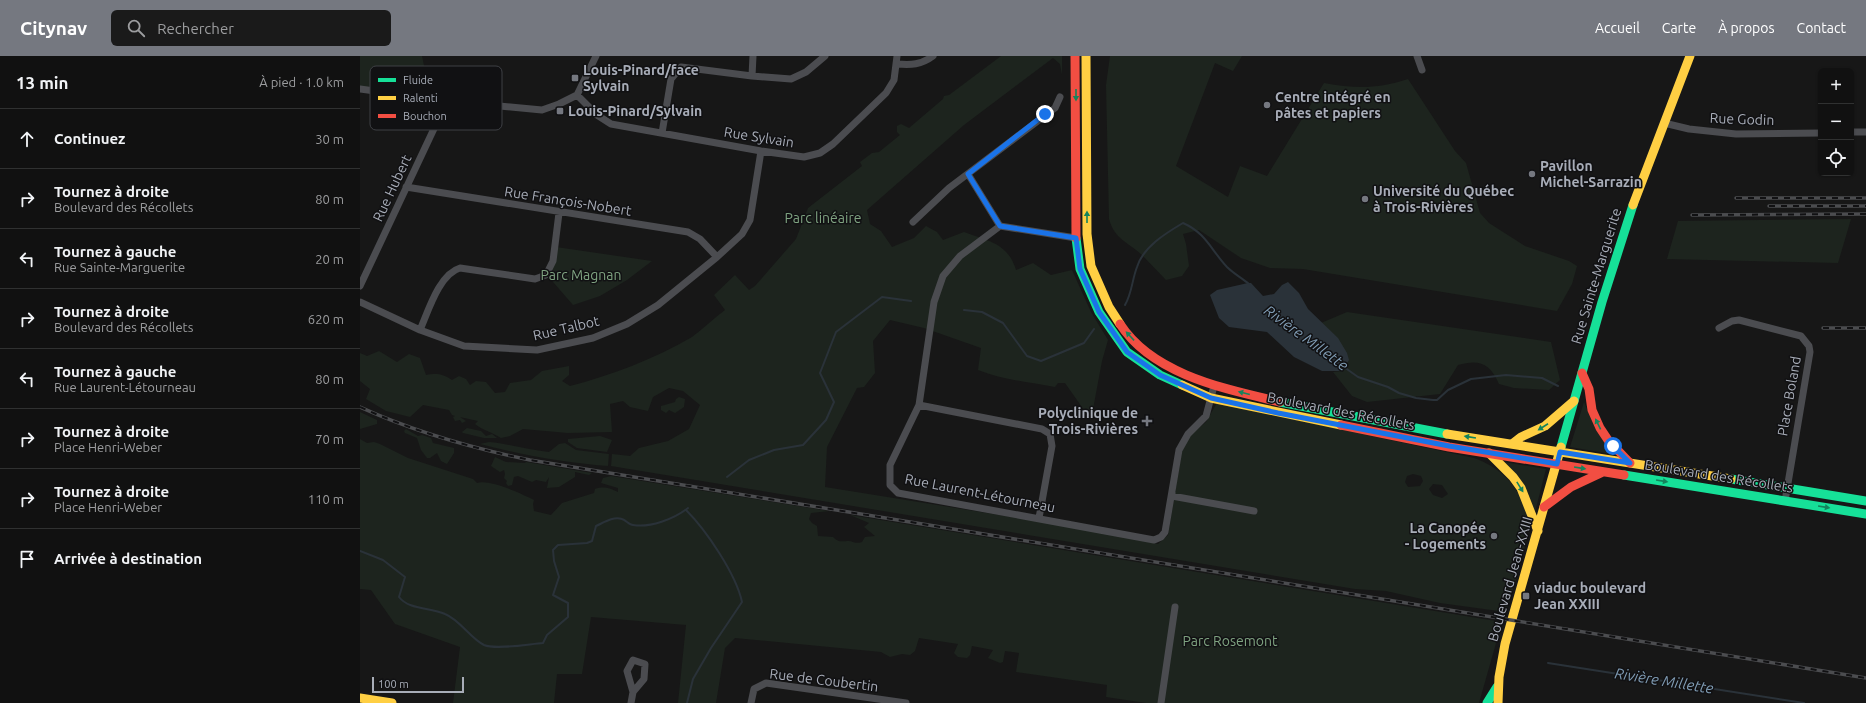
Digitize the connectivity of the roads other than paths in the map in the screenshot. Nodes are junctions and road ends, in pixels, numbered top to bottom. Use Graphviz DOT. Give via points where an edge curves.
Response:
graph roads {
  1 [pos="596,56"];
  2 [pos="753,56"];
  3 [pos="826,56"];
  4 [pos="897,56"];
  5 [pos="933,56"];
  6 [pos="1076,56"];
  7 [pos="1086,56"];
  8 [pos="1417,56"];
  9 [pos="1690,56"];
  10 [pos="897,64"];
  11 [pos="1422,70"];
  12 [pos="752,76"];
  13 [pos="360,89"];
  14 [pos="370,90"];
  15 [pos="577,96"];
  16 [pos="1060,97"];
  17 [pos="502,106"];
  18 [pos="1664,123"];
  19 [pos="433,130"];
  20 [pos="1854,132"];
  21 [pos="1866,132"];
  22 [pos="1818,133"];
  23 [pos="662,134"];
  24 [pos="761,152"];
  25 [pos="968,174"];
  26 [pos="406,188"];
  27 [pos="560,213"];
  28 [pos="913,222"];
  29 [pos="1000,226"];
  30 [pos="1076,238"];
  31 [pos="717,257"];
  32 [pos="360,286"];
  33 [pos="360,302"];
  34 [pos="1719,328"];
  35 [pos="420,330"];
  36 [pos="1582,373"];
  37 [pos="1214,386"];
  38 [pos="1211,398"];
  39 [pos="1574,401"];
  40 [pos="919,405"];
  41 [pos="1512,444"];
  42 [pos="1560,452"];
  43 [pos="1489,453"];
  44 [pos="1630,463"];
  45 [pos="1557,464"];
  46 [pos="1603,472"];
  47 [pos="1787,488"];
  48 [pos="1172,496"];
  49 [pos="1785,501"];
  50 [pos="1866,501"];
  51 [pos="1544,507"];
  52 [pos="1254,511"];
  53 [pos="1866,514"];
  54 [pos="1039,518"];
  55 [pos="1538,531"];
  56 [pos="1176,607"];
  57 [pos="1498,687"];
  58 [pos="632,692"];
  59 [pos="360,698"];
  60 [pos="391,703"];
  61 [pos="631,703"];
  62 [pos="751,703"];
  63 [pos="906,703"];
  64 [pos="1161,703"];
  65 [pos="1487,703"];
  66 [pos="1498,703"];
  1 -- 15 [label="street"];
  2 -- 12 [label="street"];
  3 -- 12 [label="street" via="806,72 791,79"];
  4 -- 10 [label="street, Rue Sylvain"];
  5 -- 10 [label="street" via="926,62 915,65"];
  6 -- 30 [label="main road, Boulevard des Récollets, one-way"];
  37 -- 7 [label="main road, Boulevard des Récollets, one-way" via="1165,364 1140,347 1109,307 1091,266 1087,234"];
  8 -- 11 [label="street"];
  9 -- 18 [label="main road, Rue Sainte-Marguerite"];
  10 -- 24 [label="street, Rue Sylvain" via="894,80 886,94 820,153 804,157"];
  12 -- 23 [label="street" via="681,67 671,79"];
  13 -- 14 [label="street"];
  15 -- 17 [label="street" via="542,110"];
  15 -- 23 [label="street, Rue Sylvain" via="611,124"];
  16 -- 25 [label="street" via="1054,108"];
  18 -- 22 [label="street, Rue Godin" via="1689,129 1736,134"];
  18 -- 36 [label="main road, Rue Sainte-Marguerite" via="1635,199"];
  19 -- 26 [label="street, Rue Hubert"];
  20 -- 21 [label="street"];
  23 -- 24 [label="street, Rue Sylvain"];
  24 -- 31 [label="street, Rue Talbot" via="750,220 742,234"];
  25 -- 28 [label="street" via="948,188"];
  25 -- 29 [label="street"];
  26 -- 27 [label="street, Rue François-Nobert"];
  26 -- 32 [label="street, Rue Hubert"];
  27 -- 31 [label="street, Rue François-Nobert" via="688,232 700,238"];
  27 -- 35 [label="street" via="553,261 546,275 536,280 460,268 452,270 438,288"];
  29 -- 30 [label="street"];
  29 -- 40 [label="street, Rue Laurent-Létourneau" via="960,256 943,276 934,302"];
  30 -- 38 [label="main road, Boulevard des Récollets" via="1080,269 1099,312 1127,352 1160,375"];
  31 -- 35 [label="street, Rue Talbot" via="658,305 627,324 593,338 537,350 464,346"];
  33 -- 35 [label="street, Rue Talbot"];
  34 -- 47 [label="street, Place Boland" via="1739,320 1801,336 1809,346"];
  36 -- 39 [label="main road, Rue Sainte-Marguerite"];
  44 -- 36 [label="main road, one-way" via="1600,428 1592,410 1589,389"];
  37 -- 38 [label="street"];
  41 -- 37 [label="main road, Boulevard des Récollets, one-way" via="1280,402"];
  38 -- 43 [label="main road, Boulevard des Récollets"];
  38 -- 48 [label="street, Rue Laurent-Létourneau" via="1206,416 1188,434 1179,450"];
  39 -- 41 [label="main road, one-way" via="1545,426"];
  39 -- 42 [label="main road, Rue Sainte-Marguerite"];
  40 -- 54 [label="street" via="1042,429 1050,434 1052,446"];
  40 -- 54 [label="street, Rue Laurent-Létourneau" via="890,466 890,485 898,493"];
  41 -- 42 [label="main road, Boulevard des Récollets"];
  42 -- 44 [label="main road, Boulevard des Récollets"];
  42 -- 45 [label="main road, Rue Sainte-Marguerite"];
  43 -- 45 [label="main road, Boulevard des Récollets"];
  43 -- 55 [label="main road, one-way" via="1519,485"];
  44 -- 47 [label="main road, Boulevard des Récollets"];
  45 -- 46 [label="main road, Boulevard des Récollets, one-way"];
  45 -- 51 [label="main road, Boulevard Jean-XXIII"];
  46 -- 49 [label="main road, Boulevard des Récollets, one-way"];
  46 -- 51 [label="main road" via="1571,487"];
  47 -- 49 [label="street, Place Boland"];
  47 -- 50 [label="main road, Boulevard des Récollets"];
  48 -- 52 [label="street"];
  48 -- 54 [label="street, Rue Laurent-Létourneau" via="1165,532 1154,540"];
  49 -- 53 [label="main road, Boulevard des Récollets, one-way"];
  51 -- 55 [label="main road, Boulevard Jean-XXIII"];
  55 -- 57 [label="main road, Boulevard Jean-XXIII" via="1505,644"];
  56 -- 64 [label="street"];
  57 -- 65 [label="main road"];
  57 -- 66 [label="main road, Boulevard Jean-XXIII"];
  58 -- 61 [label="street"];
  59 -- 60 [label="main road"];
  62 -- 63 [label="street, Rue de Coubertin" via="754,689 766,683"];
}
